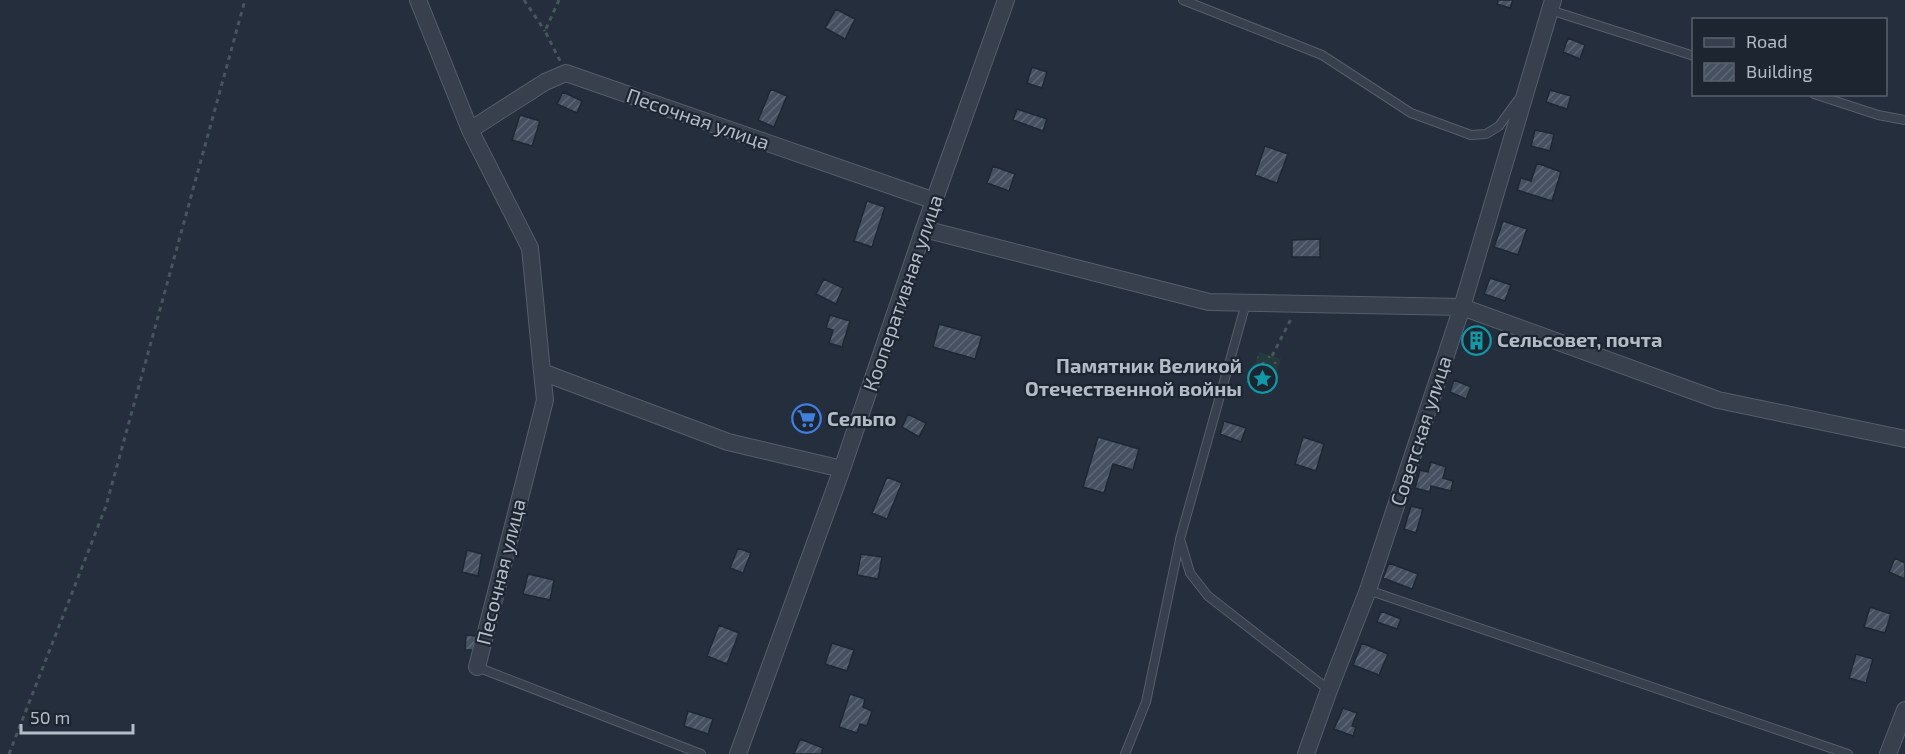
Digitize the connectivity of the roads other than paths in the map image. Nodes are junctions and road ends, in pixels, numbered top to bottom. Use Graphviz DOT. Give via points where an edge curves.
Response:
graph roads {
  1 [pos="418,0"];
  2 [pos="1006,0"];
  3 [pos="1183,0"];
  4 [pos="1552,5"];
  5 [pos="1692,55"];
  6 [pos="1527,88"];
  7 [pos="1820,96"];
  8 [pos="1905,120"];
  9 [pos="470,130"];
  10 [pos="935,201"];
  11 [pos="924,229"];
  12 [pos="1246,303"];
  13 [pos="1462,306"];
  14 [pos="542,372"];
  15 [pos="1905,439"];
  16 [pos="842,469"];
  17 [pos="1180,539"];
  18 [pos="1368,590"];
  19 [pos="477,667"];
  20 [pos="1329,690"];
  21 [pos="1905,710"];
  22 [pos="701,754"];
  23 [pos="738,754"];
  24 [pos="1125,754"];
  25 [pos="1306,754"];
  26 [pos="1848,754"];
  27 [pos="1888,754"];
  1 -- 9 [label="street, Песочная улица"];
  2 -- 10 [label="street, Кооперативная улица"];
  3 -- 6 [label="lane" via="1322,55 1411,113 1471,135 1485,134 1499,126"];
  4 -- 5 [label="lane"];
  4 -- 6 [label="street, Советская улица"];
  6 -- 13 [label="street, Советская улица"];
  7 -- 8 [label="lane"];
  9 -- 10 [label="street, Песочная улица" via="566,73"];
  9 -- 14 [label="street, Песочная улица" via="530,248"];
  10 -- 11 [label="street, Кооперативная улица"];
  11 -- 12 [label="street" via="1209,302"];
  11 -- 16 [label="street, Кооперативная улица"];
  12 -- 13 [label="street"];
  12 -- 17 [label="lane"];
  13 -- 15 [label="street" via="1718,400"];
  13 -- 18 [label="street, Советская улица"];
  14 -- 16 [label="street" via="728,442"];
  14 -- 19 [label="street, Песочная улица" via="545,400"];
  16 -- 23 [label="street, Кооперативная улица"];
  17 -- 20 [label="lane" via="1190,573 1208,596"];
  17 -- 24 [label="lane" via="1146,702"];
  18 -- 20 [label="street, Советская улица"];
  18 -- 26 [label="lane"];
  19 -- 22 [label="lane"];
  20 -- 25 [label="street, Советская улица"];
  21 -- 27 [label="street"];
}
